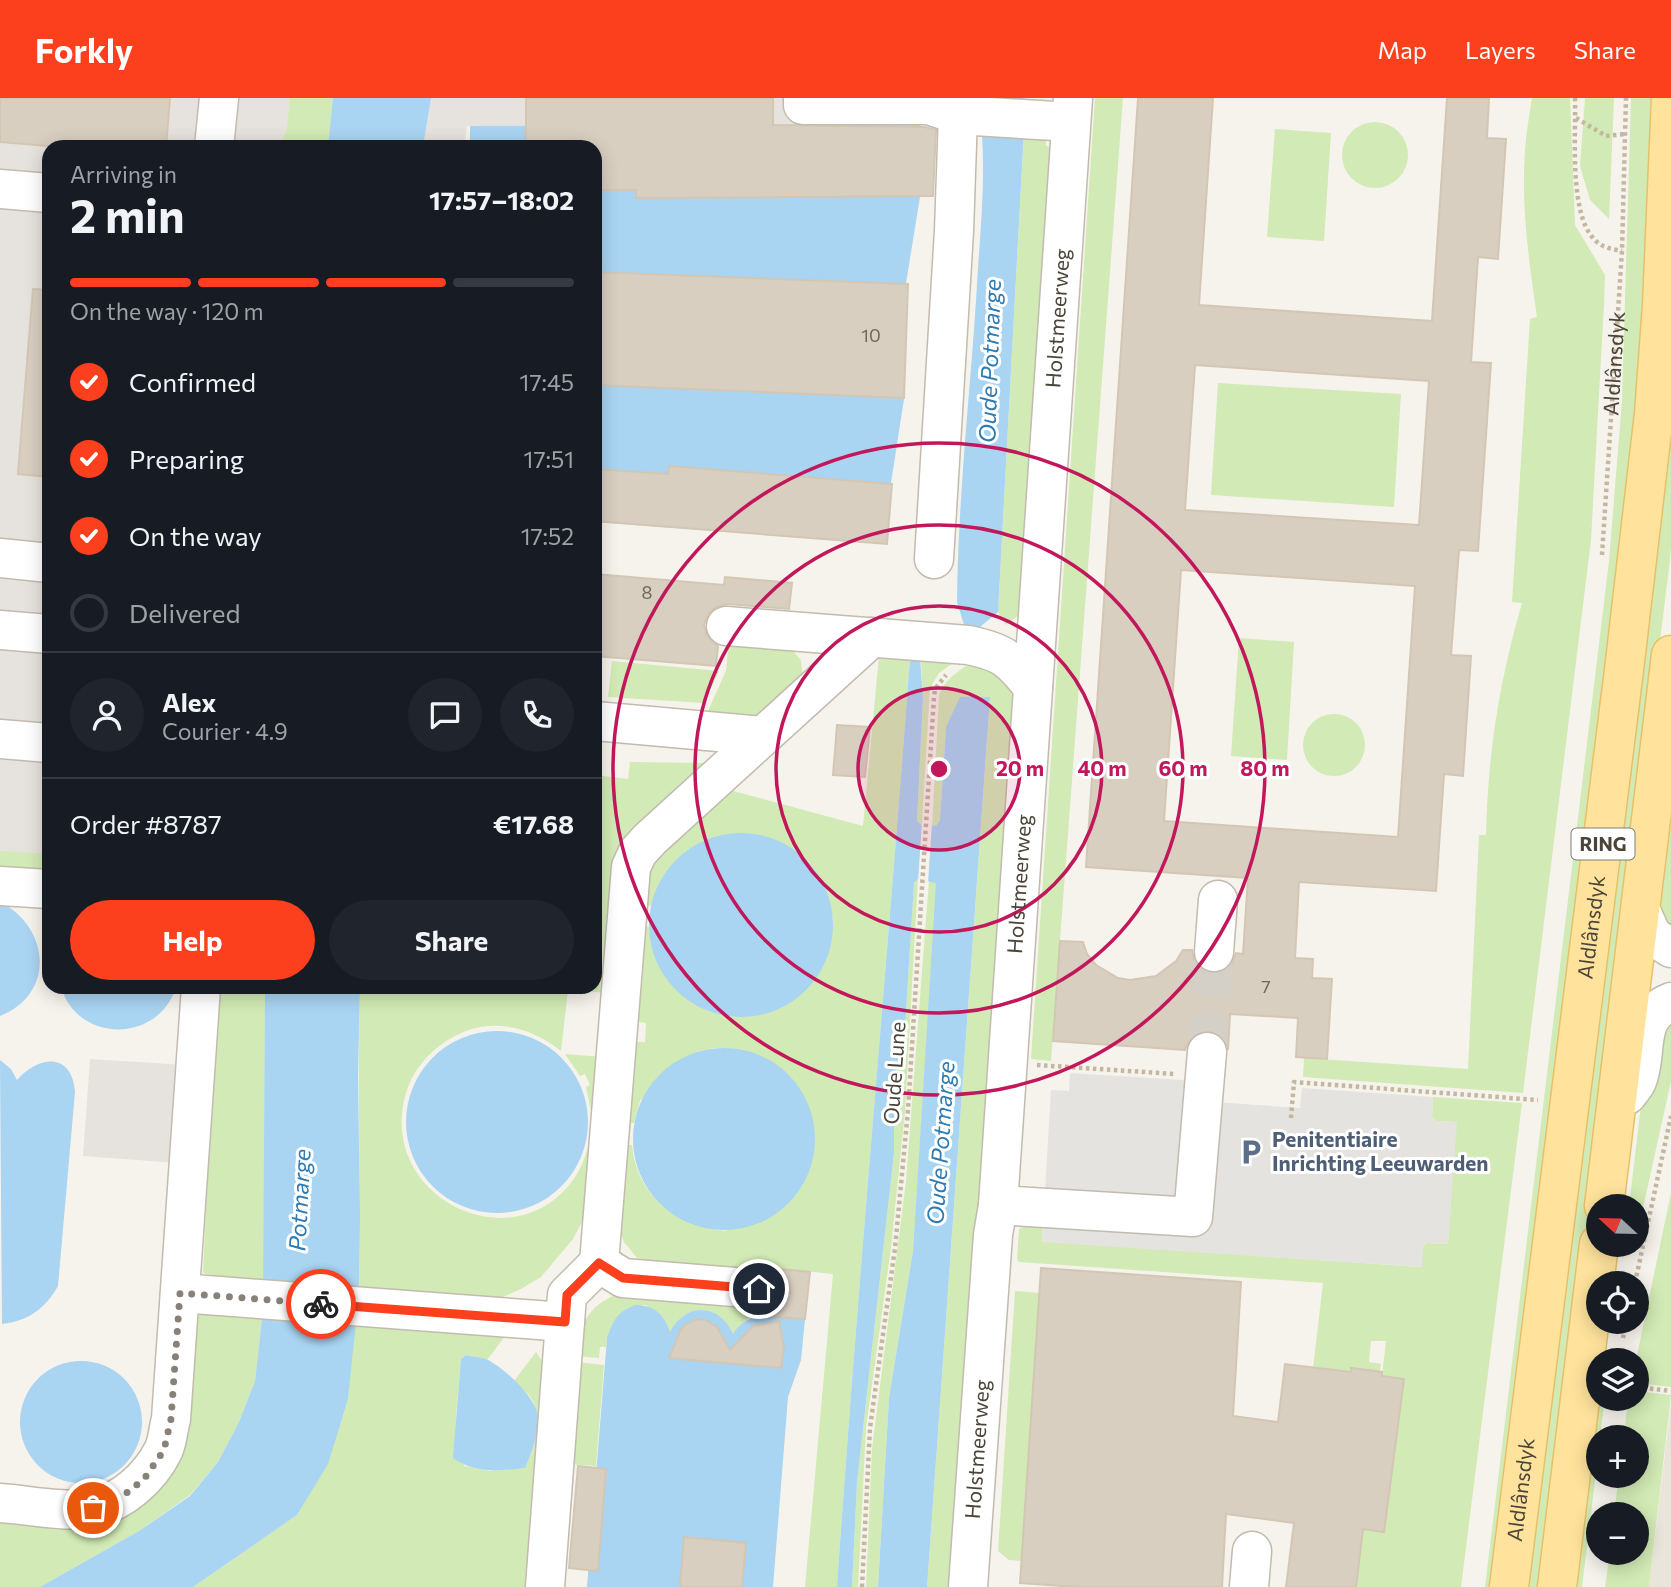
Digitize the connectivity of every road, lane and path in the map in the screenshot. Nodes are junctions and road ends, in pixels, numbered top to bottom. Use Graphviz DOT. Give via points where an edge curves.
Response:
graph roads {
  1 [pos="219,98"];
  2 [pos="803,98"];
  3 [pos="1575,98"];
  4 [pos="1626,98"];
  5 [pos="1671,98"];
  6 [pos="1060,113"];
  7 [pos="966,116"];
  8 [pos="1576,118"];
  9 [pos="1625,134"];
  10 [pos="215,140"];
  11 [pos="0,189"];
  12 [pos="42,192"];
  13 [pos="1622,251"];
  14 [pos="0,558"];
  15 [pos="1602,558"];
  16 [pos="934,559"];
  17 [pos="42,562"];
  18 [pos="726,626"];
  19 [pos="0,630"];
  20 [pos="42,633"];
  21 [pos="872,637"];
  22 [pos="983,648"];
  23 [pos="1671,655"];
  24 [pos="1033,687"];
  25 [pos="602,722"];
  26 [pos="763,736"];
  27 [pos="0,739"];
  28 [pos="42,742"];
  29 [pos="0,886"];
  30 [pos="42,889"];
  31 [pos="1218,900"];
  32 [pos="1641,911"];
  33 [pos="1671,948"];
  34 [pos="1214,951"];
  35 [pos="201,994"];
  36 [pos="1671,1002"];
  37 [pos="1206,1064"];
  38 [pos="1052,1066"];
  39 [pos="1538,1114"];
  40 [pos="1614,1114"];
  41 [pos="1671,1116"];
  42 [pos="1291,1118"];
  43 [pos="1605,1194"];
  44 [pos="998,1205"];
  45 [pos="1597,1257"];
  46 [pos="599,1263"];
  47 [pos="1638,1271"];
  48 [pos="759,1289"];
  49 [pos="180,1293"];
  50 [pos="565,1322"];
  51 [pos="1649,1388"];
  52 [pos="1671,1391"];
  53 [pos="0,1503"];
  54 [pos="545,1587"];
  55 [pos="862,1587"];
  56 [pos="968,1587"];
  57 [pos="1509,1587"];
  58 [pos="1557,1587"];
  1 -- 10 [label="street"];
  2 -- 7 [label="street" via="803,104 929,105"];
  3 -- 8 [label="path"];
  4 -- 9 [label="path, Aldlânsdyk"];
  5 -- 57 [label="main road, Aldlânsdyk / RING" via="1652,427"];
  6 -- 7 [label="street"];
  6 -- 24 [label="street, Holstmeerweg"];
  7 -- 16 [label="street" via="954,232"];
  8 -- 9 [label="path" via="1606,136"];
  8 -- 13 [label="path" via="1577,197 1586,229 1604,247"];
  9 -- 13 [label="path, Aldlânsdyk"];
  11 -- 12 [label="street"];
  13 -- 15 [label="path, Aldlânsdyk"];
  14 -- 17 [label="street"];
  18 -- 21 [label="street"];
  19 -- 20 [label="street"];
  21 -- 22 [label="street"];
  21 -- 26 [label="street"];
  22 -- 24 [label="street" via="1002,654"];
  22 -- 55 [label="path, Oude Lune" via="935,689 902,1180 869,1438"];
  23 -- 32 [label="main road, RING"];
  24 -- 44 [label="street, Holstmeerweg"];
  25 -- 26 [label="street"];
  26 -- 46 [label="street" via="650,839 631,867"];
  27 -- 28 [label="street"];
  29 -- 30 [label="street"];
  31 -- 34 [label="street"];
  32 -- 33 [label="street" via="1652,936"];
  32 -- 40 [label="main road, RING"];
  35 -- 49 [label="street"];
  36 -- 40 [label="street" via="1649,1021 1637,1081"];
  37 -- 38 [label="path"];
  37 -- 44 [label="street" via="1193,1217"];
  39 -- 42 [label="path" via="1539,1100 1294,1082"];
  40 -- 43 [label="main road, RING"];
  41 -- 47 [label="path"];
  44 -- 56 [label="street, Holstmeerweg"];
  45 -- 58 [label="main road"];
  46 -- 48 [label="street" via="623,1278"];
  46 -- 50 [label="street" via="567,1295"];
  49 -- 50 [label="street"];
  49 -- 53 [label="street" via="171,1419 164,1450 144,1479 119,1499 93,1508"];
  50 -- 54 [label="street"];
  51 -- 52 [label="path"];
}
